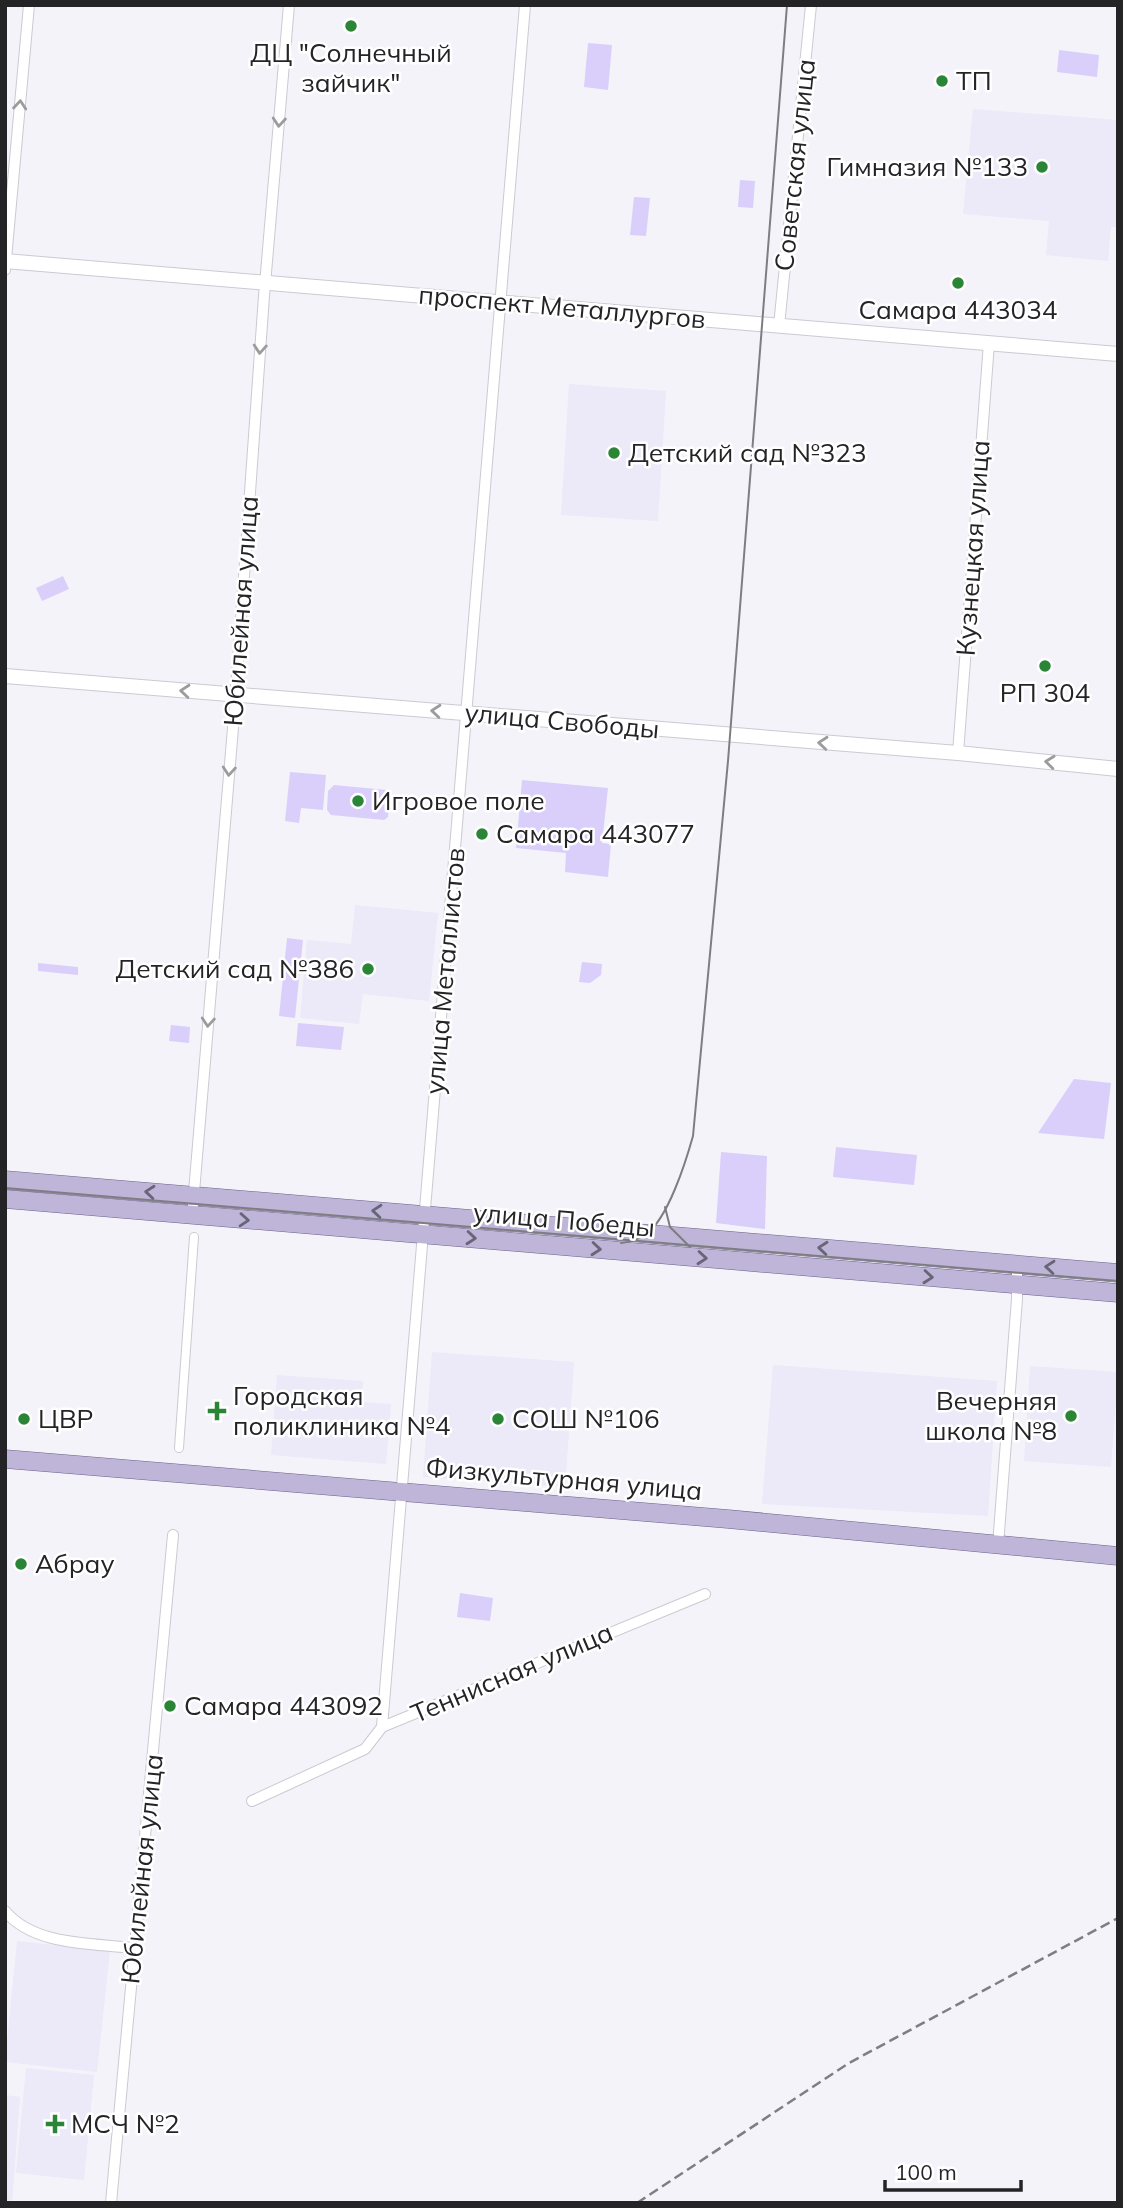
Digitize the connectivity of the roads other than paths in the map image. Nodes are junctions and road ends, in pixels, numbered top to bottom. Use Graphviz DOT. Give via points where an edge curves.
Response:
graph roads {
  1 [pos="29,5"];
  2 [pos="289,5"];
  3 [pos="525,5"];
  4 [pos="811,5"];
  5 [pos="6,261"];
  6 [pos="5,270"];
  7 [pos="265,283"];
  8 [pos="500,302"];
  9 [pos="779,326"];
  10 [pos="989,343"];
  11 [pos="1118,354"];
  12 [pos="5,676"];
  13 [pos="235,695"];
  14 [pos="466,714"];
  15 [pos="958,754"];
  16 [pos="1118,769"];
  17 [pos="5,1180"];
  18 [pos="192,1196"];
  19 [pos="5,1199"];
  20 [pos="425,1215"];
  21 [pos="192,1216"];
  22 [pos="423,1234"];
  23 [pos="194,1237"];
  24 [pos="1017,1264"];
  25 [pos="1118,1273"];
  26 [pos="1018,1285"];
  27 [pos="1118,1293"];
  28 [pos="179,1448"];
  29 [pos="5,1459"];
  30 [pos="402,1492"];
  31 [pos="173,1535"];
  32 [pos="998,1545"];
  33 [pos="1118,1556"];
  34 [pos="705,1594"];
  35 [pos="382,1727"];
  36 [pos="252,1801"];
  37 [pos="5,1911"];
  38 [pos="133,1948"];
  39 [pos="111,2203"];
  5 -- 1 [label="street, one-way"];
  2 -- 7 [label="street, Юбилейная улица, one-way"];
  3 -- 8 [label="street, улица Металлистов"];
  4 -- 9 [label="street, Советская улица"];
  5 -- 6 [label="street"];
  5 -- 7 [label="street, проспект Металлургов"];
  7 -- 8 [label="street, проспект Металлургов"];
  7 -- 13 [label="street, Юбилейная улица, one-way"];
  8 -- 9 [label="street, проспект Металлургов"];
  8 -- 14 [label="street, улица Металлистов"];
  9 -- 10 [label="street, проспект Металлургов"];
  10 -- 11 [label="street, проспект Металлургов"];
  10 -- 15 [label="street, Кузнецкая улица"];
  13 -- 12 [label="street, улица Свободы, one-way"];
  14 -- 13 [label="street, улица Свободы, one-way"];
  13 -- 18 [label="street, Юбилейная улица, one-way"];
  15 -- 14 [label="street, улица Свободы, one-way"];
  14 -- 20 [label="street, улица Металлистов"];
  16 -- 15 [label="street, улица Свободы, one-way"];
  18 -- 17 [label="main road, улица Победы, one-way"];
  20 -- 18 [label="main road, улица Победы, one-way"];
  18 -- 21 [label="street, Юбилейная улица"];
  19 -- 21 [label="main road, улица Победы"];
  20 -- 22 [label="street, улица Металлистов"];
  24 -- 20 [label="main road, улица Победы, one-way"];
  21 -- 22 [label="main road, улица Победы, one-way"];
  22 -- 26 [label="main road, улица Победы, one-way"];
  22 -- 30 [label="street, улица Металлистов"];
  23 -- 28 [label="street"];
  25 -- 24 [label="main road, улица Победы, one-way"];
  24 -- 26 [label="street"];
  26 -- 27 [label="main road, улица Победы"];
  26 -- 32 [label="street"];
  29 -- 30 [label="main road, Физкультурная улица"];
  30 -- 32 [label="main road, Физкультурная улица"];
  30 -- 35 [label="street, улица Металлистов"];
  31 -- 38 [label="street, Юбилейная улица"];
  32 -- 33 [label="main road, Физкультурная улица"];
  34 -- 35 [label="street, Теннисная улица"];
  35 -- 36 [label="street, Теннисная улица" via="365,1749"];
  37 -- 38 [label="street" via="47,1937"];
  38 -- 39 [label="street, Юбилейная улица"];
}
